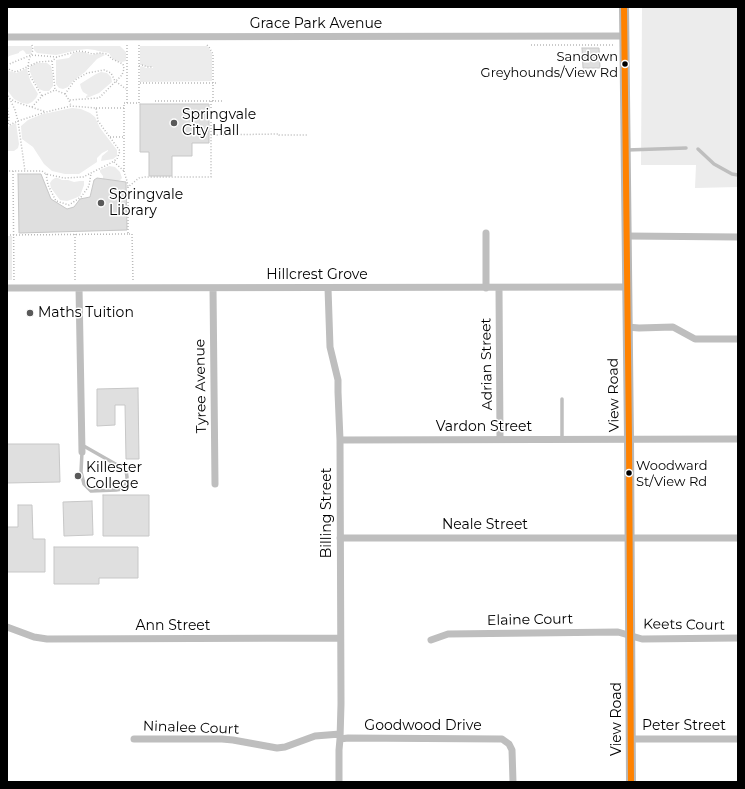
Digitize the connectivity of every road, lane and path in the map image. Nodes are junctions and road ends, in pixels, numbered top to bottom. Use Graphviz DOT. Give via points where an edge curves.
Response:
graph roads {
  1 [pos="624,7"];
  2 [pos="624,36"];
  3 [pos="7,37"];
  4 [pos="32,45"];
  5 [pos="127,45"];
  6 [pos="139,45"];
  7 [pos="207,45"];
  8 [pos="31,55"];
  9 [pos="57,57"];
  10 [pos="52,61"];
  11 [pos="7,66"];
  12 [pos="28,66"];
  13 [pos="139,66"];
  14 [pos="153,67"];
  15 [pos="115,82"];
  16 [pos="139,83"];
  17 [pos="213,83"];
  18 [pos="218,83"];
  19 [pos="127,89"];
  20 [pos="55,90"];
  21 [pos="7,93"];
  22 [pos="65,94"];
  23 [pos="42,96"];
  24 [pos="8,98"];
  25 [pos="69,100"];
  26 [pos="155,101"];
  27 [pos="212,101"];
  28 [pos="223,101"];
  29 [pos="127,103"];
  30 [pos="7,105"];
  31 [pos="71,106"];
  32 [pos="32,107"];
  33 [pos="96,108"];
  34 [pos="124,108"];
  35 [pos="46,112"];
  36 [pos="18,121"];
  37 [pos="7,126"];
  38 [pos="211,135"];
  39 [pos="308,135"];
  40 [pos="124,137"];
  41 [pos="110,138"];
  42 [pos="686,148"];
  43 [pos="698,148"];
  44 [pos="626,150"];
  45 [pos="119,154"];
  46 [pos="124,154"];
  47 [pos="114,162"];
  48 [pos="7,171"];
  49 [pos="13,171"];
  50 [pos="25,171"];
  51 [pos="124,172"];
  52 [pos="91,173"];
  53 [pos="46,174"];
  54 [pos="738,175"];
  55 [pos="128,187"];
  56 [pos="486,233"];
  57 [pos="75,234"];
  58 [pos="128,234"];
  59 [pos="7,235"];
  60 [pos="13,235"];
  61 [pos="627,236"];
  62 [pos="738,237"];
  63 [pos="14,280"];
  64 [pos="75,280"];
  65 [pos="133,280"];
  66 [pos="627,287"];
  67 [pos="7,288"];
  68 [pos="79,288"];
  69 [pos="213,288"];
  70 [pos="328,288"];
  71 [pos="486,288"];
  72 [pos="499,288"];
  73 [pos="627,327"];
  74 [pos="738,339"];
  75 [pos="562,399"];
  76 [pos="500,439"];
  77 [pos="562,439"];
  78 [pos="629,439"];
  79 [pos="738,439"];
  80 [pos="340,440"];
  81 [pos="82,449"];
  82 [pos="215,484"];
  83 [pos="340,538"];
  84 [pos="738,538"];
  85 [pos="630,539"];
  86 [pos="7,627"];
  87 [pos="630,636"];
  88 [pos="340,638"];
  89 [pos="738,638"];
  90 [pos="431,640"];
  91 [pos="340,736"];
  92 [pos="134,739"];
  93 [pos="631,739"];
  94 [pos="738,739"];
  95 [pos="339,782"];
  96 [pos="512,782"];
  97 [pos="631,782"];
  1 -- 2 [label="street, View Road"];
  2 -- 3 [label="street, Grace Park Avenue"];
  2 -- 44 [label="street, View Road"];
  4 -- 8 [label="path"];
  5 -- 19 [label="path"];
  6 -- 13 [label="path"];
  7 -- 17 [label="path" via="213,54"];
  8 -- 9 [label="path"];
  8 -- 11 [label="path"];
  8 -- 12 [label="path"];
  9 -- 10 [label="path"];
  9 -- 15 [label="path" via="78,51 107,54 123,64 122,75"];
  10 -- 12 [label="path"];
  10 -- 20 [label="path"];
  11 -- 12 [label="path" via="16,72"];
  12 -- 23 [label="path" via="29,74"];
  13 -- 14 [label="path"];
  13 -- 16 [label="path"];
  15 -- 19 [label="path"];
  15 -- 22 [label="path" via="111,73 104,70 87,73 75,80"];
  15 -- 25 [label="path" via="99,98"];
  16 -- 17 [label="path"];
  16 -- 29 [label="path" via="139,103"];
  17 -- 18 [label="path"];
  17 -- 27 [label="path"];
  19 -- 29 [label="path"];
  20 -- 22 [label="path"];
  20 -- 23 [label="path"];
  21 -- 24 [label="path"];
  22 -- 25 [label="path"];
  23 -- 32 [label="path"];
  24 -- 32 [label="path"];
  24 -- 36 [label="path"];
  25 -- 31 [label="path"];
  26 -- 27 [label="path"];
  27 -- 28 [label="path"];
  27 -- 38 [label="path"];
  29 -- 34 [label="path" via="124,103"];
  30 -- 37 [label="path"];
  31 -- 33 [label="path"];
  31 -- 35 [label="path"];
  32 -- 35 [label="path"];
  33 -- 34 [label="path"];
  33 -- 41 [label="path" via="98,121"];
  34 -- 40 [label="path"];
  35 -- 36 [label="path"];
  36 -- 37 [label="path"];
  36 -- 50 [label="path"];
  38 -- 39 [label="path"];
  38 -- 55 [label="path" via="211,177 146,177 139,178"];
  40 -- 41 [label="path"];
  40 -- 46 [label="path"];
  41 -- 45 [label="path" via="120,151"];
  42 -- 44 [label="lane"];
  43 -- 54 [label="lane" via="714,164"];
  44 -- 61 [label="street, View Road"];
  45 -- 46 [label="path"];
  45 -- 47 [label="path"];
  46 -- 51 [label="path"];
  47 -- 51 [label="path"];
  47 -- 52 [label="path"];
  48 -- 49 [label="path"];
  49 -- 50 [label="path"];
  49 -- 60 [label="path"];
  50 -- 53 [label="path" via="42,171"];
  51 -- 55 [label="path"];
  52 -- 53 [label="path" via="83,177 64,178"];
  52 -- 53 [label="path" via="89,186 81,197 69,205 56,201"];
  55 -- 58 [label="path"];
  56 -- 71 [label="street"];
  57 -- 58 [label="path"];
  57 -- 60 [label="path"];
  57 -- 64 [label="path"];
  58 -- 65 [label="path" via="132,234"];
  59 -- 60 [label="path"];
  60 -- 63 [label="path"];
  61 -- 62 [label="street"];
  61 -- 66 [label="street, View Road"];
  66 -- 72 [label="street, Hillcrest Grove"];
  66 -- 73 [label="street, View Road"];
  67 -- 68 [label="street, Hillcrest Grove"];
  68 -- 69 [label="street, Hillcrest Grove"];
  68 -- 81 [label="street"];
  69 -- 70 [label="street, Hillcrest Grove"];
  69 -- 82 [label="street, Tyree Avenue"];
  70 -- 71 [label="street, Hillcrest Grove"];
  70 -- 80 [label="street, Billing Street" via="330,347 338,380"];
  71 -- 72 [label="street, Hillcrest Grove"];
  72 -- 76 [label="street, Adrian Street"];
  73 -- 74 [label="street" via="673,327 695,339"];
  73 -- 78 [label="street, View Road"];
  75 -- 77 [label="lane"];
  76 -- 77 [label="street, Vardon Street"];
  76 -- 80 [label="street, Vardon Street"];
  77 -- 78 [label="street, Vardon Street"];
  78 -- 79 [label="street, Vardon Street"];
  78 -- 85 [label="street, View Road"];
  80 -- 83 [label="street, Billing Street"];
  81 -- 81 [label="lane" via="126,470 128,477 122,489 91,490 84,484 81,472"];
  83 -- 85 [label="street, Neale Street"];
  83 -- 88 [label="street, Billing Street"];
  84 -- 85 [label="street, Neale Street"];
  85 -- 87 [label="street, View Road"];
  86 -- 88 [label="street, Ann Street" via="47,639"];
  87 -- 89 [label="street, Keets Court" via="642,639"];
  87 -- 90 [label="street, Elaine Court" via="618,632 448,634"];
  87 -- 93 [label="street, View Road"];
  88 -- 91 [label="street, Billing Street"];
  91 -- 92 [label="street, Ninalee Court" via="315,736 277,748 222,739"];
  91 -- 95 [label="street"];
  91 -- 96 [label="street, Goodwood Drive" via="502,739 512,750"];
  93 -- 94 [label="street, Peter Street"];
  93 -- 97 [label="street, View Road"];
}
